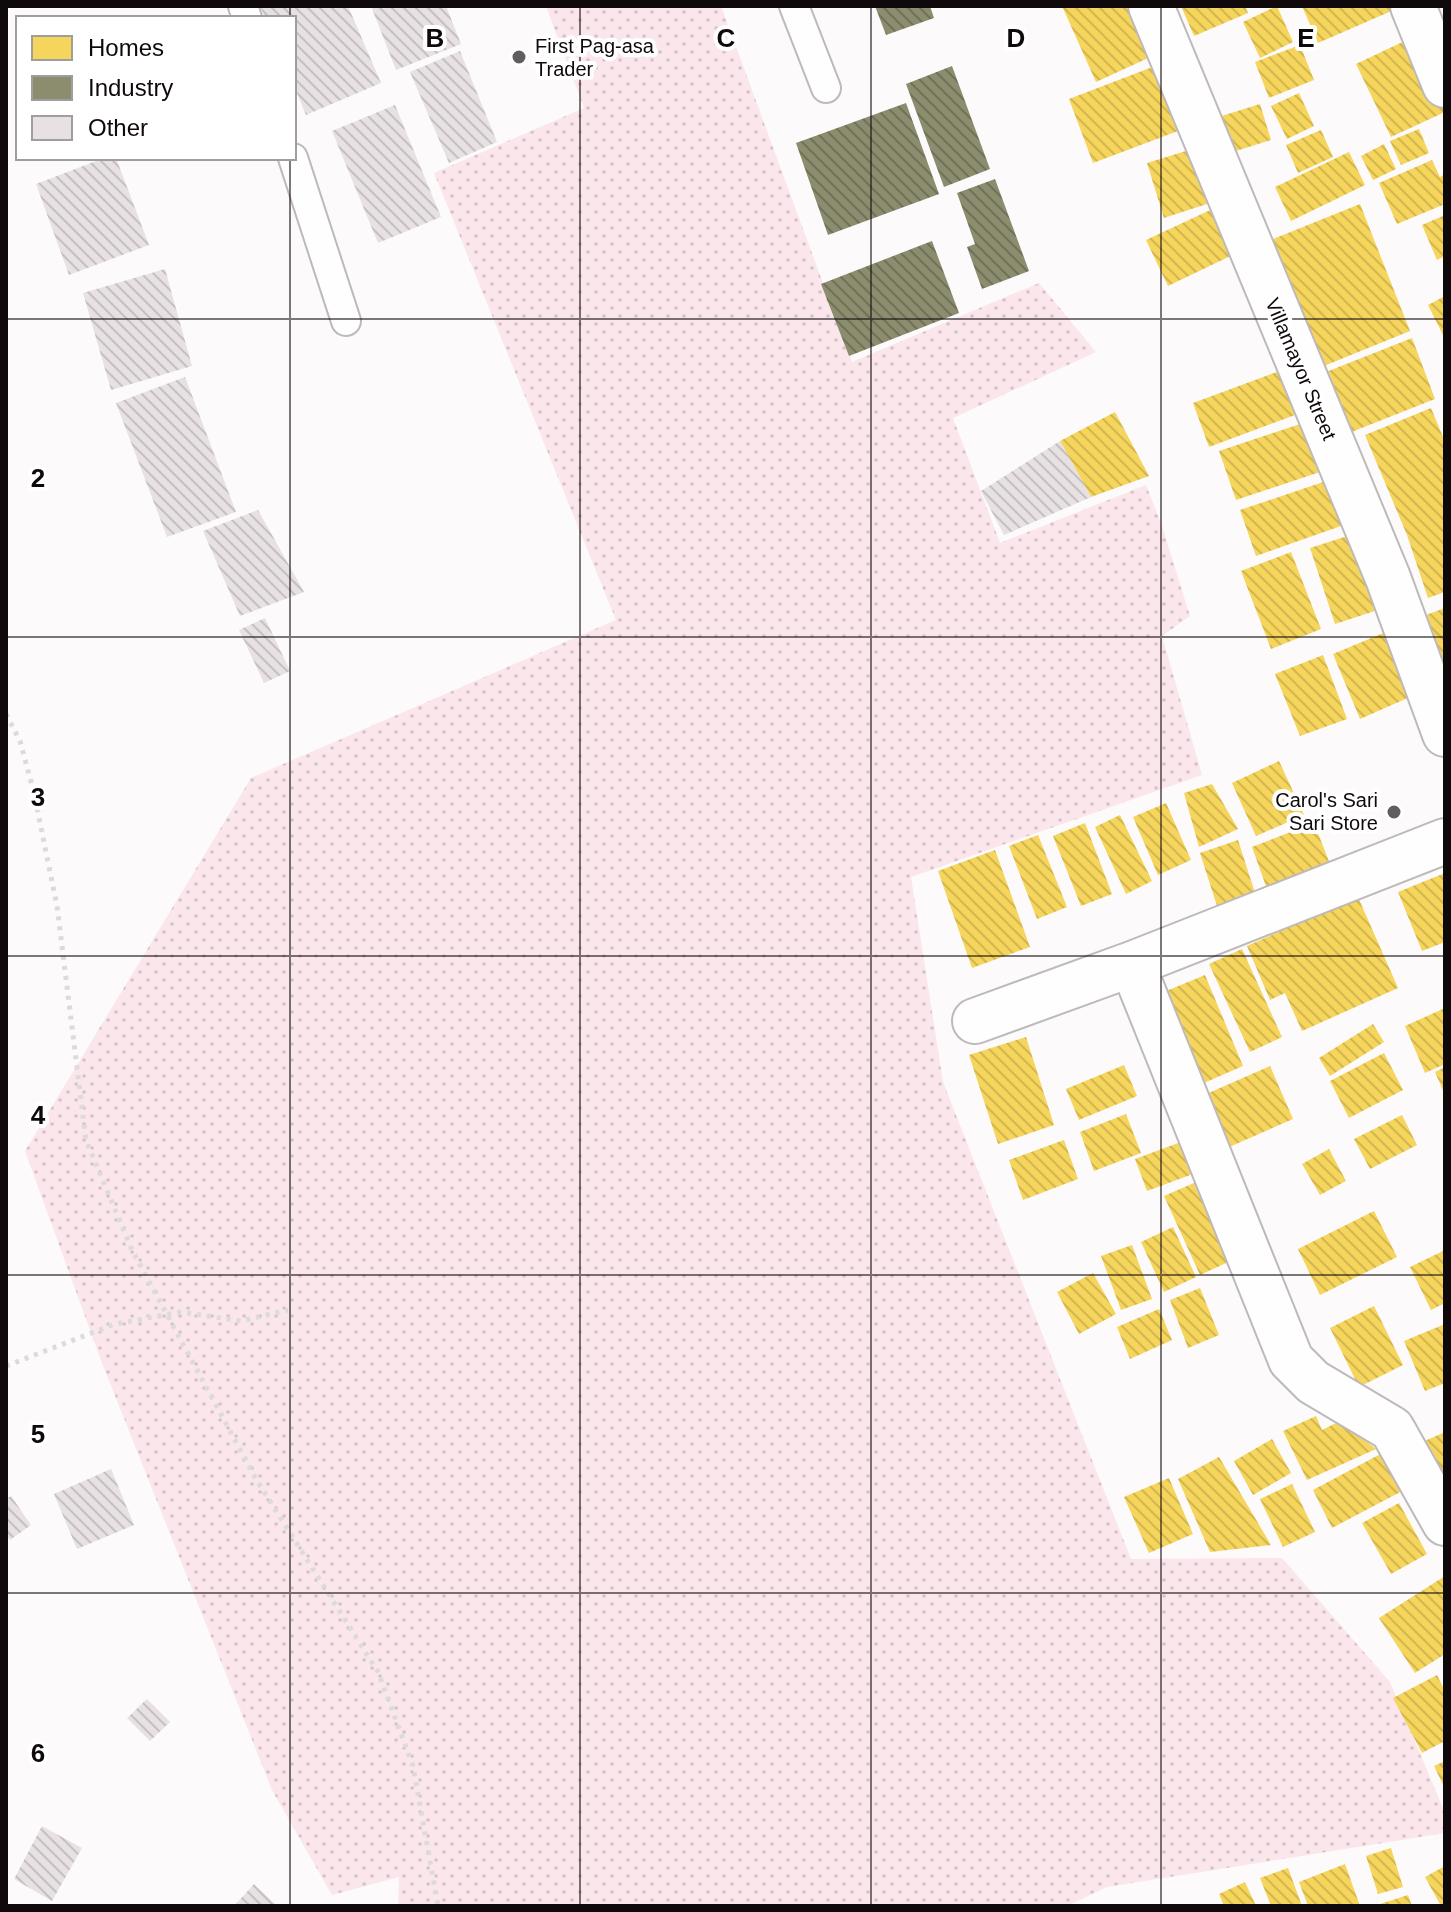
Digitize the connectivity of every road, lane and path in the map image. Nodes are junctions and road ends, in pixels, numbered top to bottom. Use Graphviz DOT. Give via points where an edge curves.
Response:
graph roads {
  1 [pos="794,6"];
  2 [pos="1151,6"];
  3 [pos="1413,6"];
  4 [pos="1445,85"];
  5 [pos="826,88"];
  6 [pos="294,160"];
  7 [pos="346,321"];
  8 [pos="6,714"];
  9 [pos="1445,734"];
  10 [pos="1445,841"];
  11 [pos="1132,964"];
  12 [pos="975,1021"];
  13 [pos="288,1310"];
  14 [pos="167,1315"];
  15 [pos="6,1366"];
  16 [pos="1445,1523"];
  17 [pos="438,1906"];
  1 -- 5 [label="lane"];
  2 -- 9 [label="street, Villamayor Street" via="1388,578"];
  3 -- 4 [label="street"];
  6 -- 7 [label="lane"];
  8 -- 14 [label="path" via="20,741 57,906 86,1140 132,1250"];
  10 -- 11 [label="street"];
  11 -- 12 [label="street"];
  11 -- 16 [label="street" via="1291,1360 1313,1382 1392,1429"];
  13 -- 14 [label="path" via="241,1321 181,1312"];
  14 -- 15 [label="path" via="115,1324"];
  14 -- 17 [label="path" via="256,1479 378,1672 413,1766"];
}
